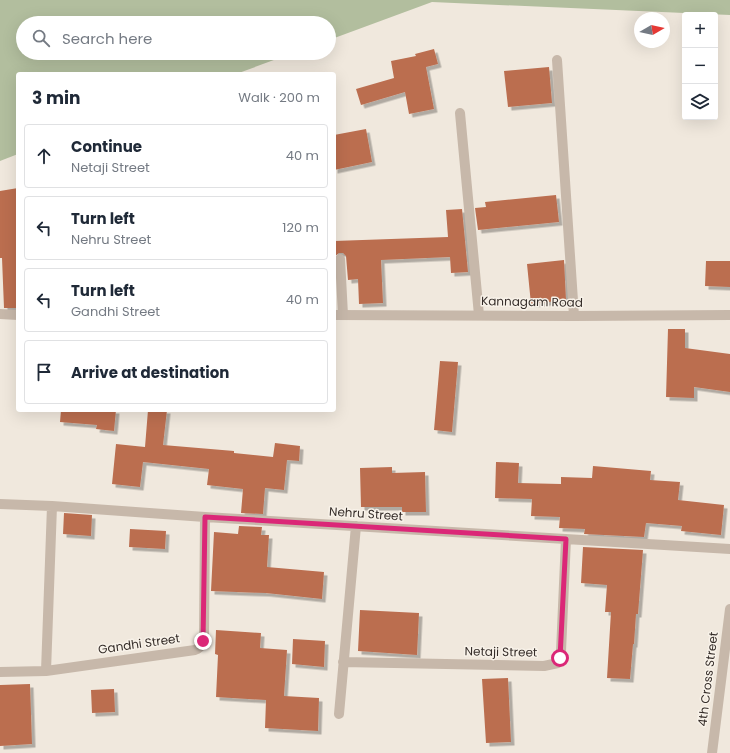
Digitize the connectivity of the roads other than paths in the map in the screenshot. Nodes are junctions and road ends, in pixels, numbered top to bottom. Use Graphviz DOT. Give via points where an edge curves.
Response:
graph roads {
  1 [pos="557,60"];
  2 [pos="460,113"];
  3 [pos="340,259"];
  4 [pos="0,314"];
  5 [pos="16,314"];
  6 [pos="338,315"];
  7 [pos="479,315"];
  8 [pos="730,315"];
  9 [pos="574,316"];
  10 [pos="0,504"];
  11 [pos="52,506"];
  12 [pos="205,517"];
  13 [pos="356,526"];
  14 [pos="566,539"];
  15 [pos="730,549"];
  16 [pos="730,609"];
  17 [pos="730,613"];
  18 [pos="343,662"];
  19 [pos="46,671"];
  20 [pos="0,672"];
  21 [pos="339,714"];
  22 [pos="712,753"];
  1 -- 9 [label="street"];
  2 -- 7 [label="street"];
  3 -- 6 [label="street"];
  4 -- 5 [label="street"];
  6 -- 7 [label="street, Kannagam Road"];
  7 -- 9 [label="street, Kannagam Road"];
  8 -- 9 [label="street, Kannagam Road"];
  10 -- 11 [label="street, Nehru Street"];
  11 -- 12 [label="street, Nehru Street"];
  11 -- 19 [label="street"];
  12 -- 13 [label="street, Nehru Street"];
  12 -- 19 [label="street, Gandhi Street" via="204,636 200,648"];
  13 -- 14 [label="street, Nehru Street"];
  13 -- 18 [label="street"];
  14 -- 15 [label="street, Nehru Street"];
  14 -- 18 [label="street, Netaji Street" via="561,651 558,664 544,666"];
  16 -- 17 [label="street, 4th Cross Street"];
  17 -- 22 [label="street, 4th Cross Street"];
  18 -- 21 [label="street"];
  19 -- 20 [label="street"];
}
